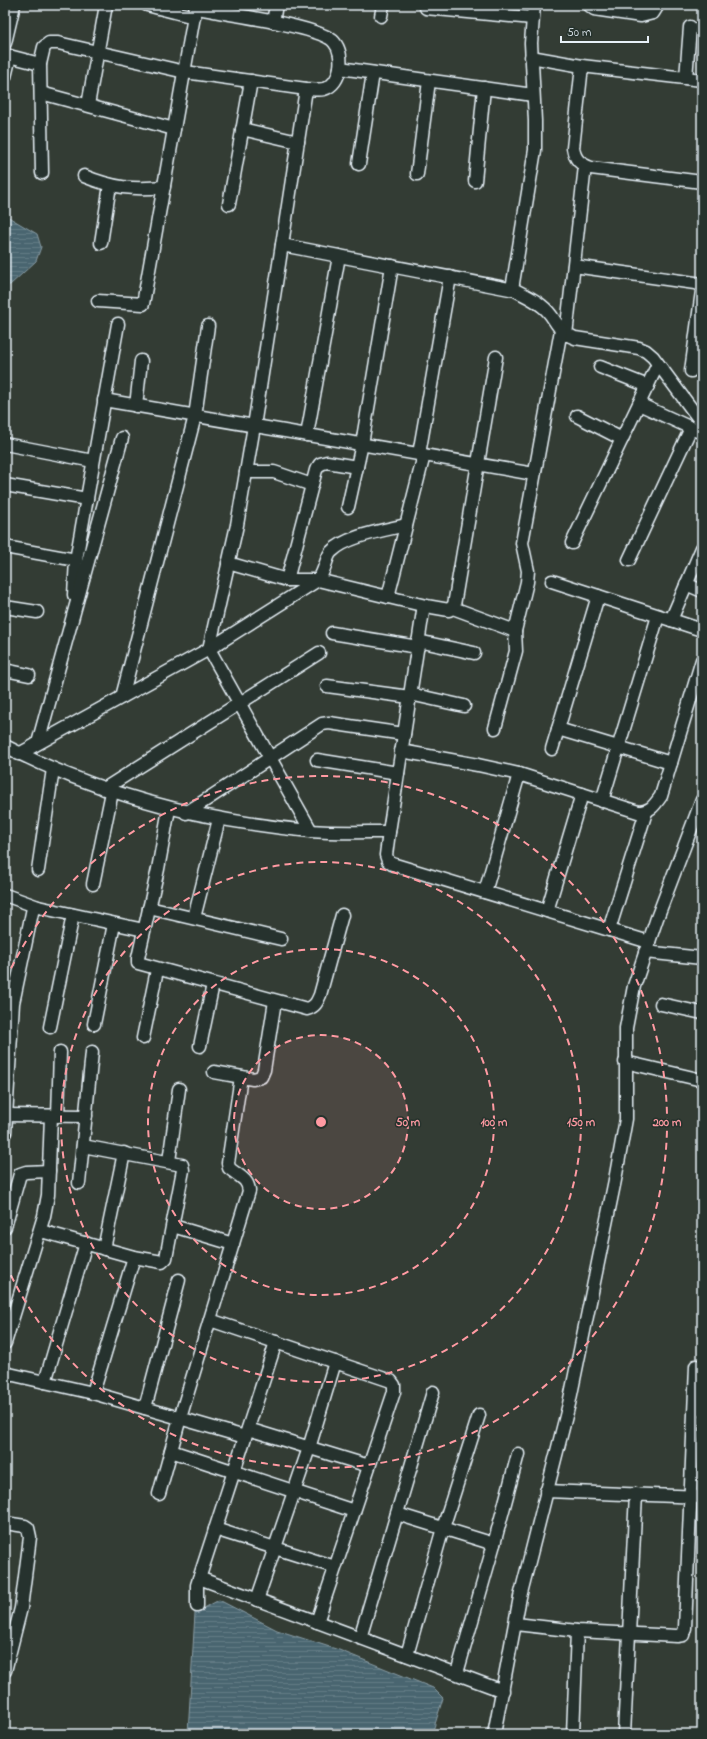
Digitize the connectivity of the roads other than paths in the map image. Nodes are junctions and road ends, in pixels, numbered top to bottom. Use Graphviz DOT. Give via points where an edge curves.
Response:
graph roads {
  1 [pos="14,5"];
  2 [pos="106,5"];
  3 [pos="147,5"];
  4 [pos="276,5"];
  5 [pos="534,5"];
  6 [pos="589,5"];
  7 [pos="658,5"];
  8 [pos="426,8"];
  9 [pos="195,10"];
  10 [pos="532,18"];
  11 [pos="273,22"];
  12 [pos="690,27"];
  13 [pos="5,43"];
  14 [pos="98,52"];
  15 [pos="8,55"];
  16 [pos="531,57"];
  17 [pos="40,64"];
  18 [pos="582,66"];
  19 [pos="340,68"];
  20 [pos="184,72"];
  21 [pos="373,73"];
  22 [pos="5,76"];
  23 [pos="686,78"];
  24 [pos="702,80"];
  25 [pos="251,81"];
  26 [pos="429,81"];
  27 [pos="484,88"];
  28 [pos="306,89"];
  29 [pos="41,92"];
  30 [pos="533,95"];
  31 [pos="88,105"];
  32 [pos="174,129"];
  33 [pos="242,129"];
  34 [pos="298,142"];
  35 [pos="359,164"];
  36 [pos="585,166"];
  37 [pos="42,173"];
  38 [pos="417,174"];
  39 [pos="84,176"];
  40 [pos="475,181"];
  41 [pos="702,182"];
  42 [pos="110,185"];
  43 [pos="164,187"];
  44 [pos="229,204"];
  45 [pos="101,243"];
  46 [pos="282,245"];
  47 [pos="339,256"];
  48 [pos="392,266"];
  49 [pos="574,266"];
  50 [pos="450,277"];
  51 [pos="702,284"];
  52 [pos="512,289"];
  53 [pos="702,291"];
  54 [pos="98,301"];
  55 [pos="118,324"];
  56 [pos="208,326"];
  57 [pos="564,333"];
  58 [pos="496,357"];
  59 [pos="141,361"];
  60 [pos="658,364"];
  61 [pos="600,367"];
  62 [pos="691,372"];
  63 [pos="648,386"];
  64 [pos="104,400"];
  65 [pos="639,404"];
  66 [pos="136,406"];
  67 [pos="195,416"];
  68 [pos="577,416"];
  69 [pos="702,423"];
  70 [pos="254,426"];
  71 [pos="691,428"];
  72 [pos="702,433"];
  73 [pos="307,435"];
  74 [pos="122,438"];
  75 [pos="622,439"];
  76 [pos="5,444"];
  77 [pos="362,444"];
  78 [pos="421,454"];
  79 [pos="93,461"];
  80 [pos="478,464"];
  81 [pos="357,467"];
  82 [pos="246,472"];
  83 [pos="534,474"];
  84 [pos="5,485"];
  85 [pos="312,485"];
  86 [pos="87,499"];
  87 [pos="348,507"];
  88 [pos="406,525"];
  89 [pos="572,543"];
  90 [pos="5,547"];
  91 [pos="702,548"];
  92 [pos="76,560"];
  93 [pos="629,560"];
  94 [pos="228,563"];
  95 [pos="287,580"];
  96 [pos="318,580"];
  97 [pos="552,581"];
  98 [pos="686,584"];
  99 [pos="702,591"];
  100 [pos="598,596"];
  101 [pos="388,597"];
  102 [pos="426,606"];
  103 [pos="5,607"];
  104 [pos="75,608"];
  105 [pos="452,608"];
  106 [pos="37,612"];
  107 [pos="658,616"];
  108 [pos="671,620"];
  109 [pos="702,630"];
  110 [pos="515,631"];
  111 [pos="332,633"];
  112 [pos="418,644"];
  113 [pos="209,649"];
  114 [pos="319,653"];
  115 [pos="474,653"];
  116 [pos="702,660"];
  117 [pos="5,670"];
  118 [pos="29,674"];
  119 [pos="326,686"];
  120 [pos="410,695"];
  121 [pos="122,697"];
  122 [pos="239,703"];
  123 [pos="464,706"];
  124 [pos="495,728"];
  125 [pos="558,729"];
  126 [pos="404,734"];
  127 [pos="38,743"];
  128 [pos="5,746"];
  129 [pos="618,747"];
  130 [pos="552,749"];
  131 [pos="401,751"];
  132 [pos="19,754"];
  133 [pos="270,757"];
  134 [pos="317,760"];
  135 [pos="671,763"];
  136 [pos="53,769"];
  137 [pos="398,773"];
  138 [pos="519,774"];
  139 [pos="108,790"];
  140 [pos="582,794"];
  141 [pos="702,800"];
  142 [pos="602,801"];
  143 [pos="169,809"];
  144 [pos="646,812"];
  145 [pos="186,813"];
  146 [pos="219,819"];
  147 [pos="311,831"];
  148 [pos="389,832"];
  149 [pos="38,870"];
  150 [pos="93,884"];
  151 [pos="485,892"];
  152 [pos="5,895"];
  153 [pos="38,907"];
  154 [pos="149,908"];
  155 [pos="547,911"];
  156 [pos="73,915"];
  157 [pos="342,915"];
  158 [pos="194,918"];
  159 [pos="114,924"];
  160 [pos="144,930"];
  161 [pos="609,930"];
  162 [pos="281,939"];
  163 [pos="647,947"];
  164 [pos="702,958"];
  165 [pos="157,970"];
  166 [pos="213,984"];
  167 [pos="275,1001"];
  168 [pos="661,1004"];
  169 [pos="702,1013"];
  170 [pos="94,1024"];
  171 [pos="50,1027"];
  172 [pos="143,1038"];
  173 [pos="200,1046"];
  174 [pos="60,1052"];
  175 [pos="92,1052"];
  176 [pos="625,1062"];
  177 [pos="214,1072"];
  178 [pos="241,1077"];
  179 [pos="702,1080"];
  180 [pos="179,1089"];
  181 [pos="6,1099"];
  182 [pos="6,1115"];
  183 [pos="55,1116"];
  184 [pos="86,1116"];
  185 [pos="5,1133"];
  186 [pos="83,1146"];
  187 [pos="124,1153"];
  188 [pos="169,1161"];
  189 [pos="49,1171"];
  190 [pos="79,1183"];
  191 [pos="173,1226"];
  192 [pos="5,1227"];
  193 [pos="40,1230"];
  194 [pos="86,1243"];
  195 [pos="233,1244"];
  196 [pos="104,1249"];
  197 [pos="134,1257"];
  198 [pos="179,1280"];
  199 [pos="210,1320"];
  200 [pos="276,1342"];
  201 [pos="5,1343"];
  202 [pos="335,1362"];
  203 [pos="696,1366"];
  204 [pos="5,1373"];
  205 [pos="45,1382"];
  206 [pos="433,1392"];
  207 [pos="93,1393"];
  208 [pos="145,1408"];
  209 [pos="479,1415"];
  210 [pos="180,1418"];
  211 [pos="247,1433"];
  212 [pos="309,1448"];
  213 [pos="171,1451"];
  214 [pos="518,1454"];
  215 [pos="369,1466"];
  216 [pos="234,1472"];
  217 [pos="546,1491"];
  218 [pos="294,1492"];
  219 [pos="159,1494"];
  220 [pos="636,1494"];
  221 [pos="697,1496"];
  222 [pos="354,1511"];
  223 [pos="397,1514"];
  224 [pos="5,1523"];
  225 [pos="443,1528"];
  226 [pos="215,1529"];
  227 [pos="494,1544"];
  228 [pos="274,1549"];
  229 [pos="335,1567"];
  230 [pos="199,1578"];
  231 [pos="257,1600"];
  232 [pos="197,1606"];
  233 [pos="317,1622"];
  234 [pos="516,1624"];
  235 [pos="577,1631"];
  236 [pos="630,1634"];
  237 [pos="360,1638"];
  238 [pos="407,1655"];
  239 [pos="5,1671"];
  240 [pos="457,1674"];
  241 [pos="503,1692"];
  242 [pos="494,1734"];
  243 [pos="573,1734"];
  244 [pos="624,1734"];
  1 -- 13 [label="street"];
  2 -- 14 [label="street"];
  3 -- 9 [label="street"];
  4 -- 11 [label="street"];
  5 -- 10 [label="street"];
  6 -- 7 [label="street" via="594,9 641,16 653,13"];
  8 -- 10 [label="street"];
  9 -- 11 [label="street"];
  9 -- 20 [label="street"];
  10 -- 16 [label="street"];
  11 -- 19 [label="street" via="328,37 339,49"];
  12 -- 23 [label="street"];
  14 -- 17 [label="street" via="49,43 44,47"];
  14 -- 20 [label="street"];
  14 -- 31 [label="street"];
  15 -- 17 [label="street"];
  15 -- 22 [label="street"];
  16 -- 18 [label="street"];
  16 -- 30 [label="street"];
  17 -- 29 [label="street"];
  18 -- 23 [label="street"];
  18 -- 36 [label="street" via="573,148 575,157"];
  19 -- 21 [label="street"];
  19 -- 28 [label="street" via="338,77 324,89"];
  20 -- 25 [label="street"];
  20 -- 32 [label="street"];
  21 -- 26 [label="street"];
  21 -- 35 [label="street"];
  23 -- 24 [label="street"];
  25 -- 28 [label="street"];
  25 -- 33 [label="street"];
  26 -- 27 [label="street"];
  26 -- 38 [label="street"];
  27 -- 30 [label="street"];
  27 -- 40 [label="street"];
  28 -- 34 [label="street"];
  29 -- 31 [label="street"];
  29 -- 37 [label="street"];
  30 -- 52 [label="street" via="535,150"];
  31 -- 32 [label="street"];
  32 -- 43 [label="street"];
  33 -- 34 [label="street"];
  33 -- 44 [label="street"];
  34 -- 46 [label="street"];
  36 -- 41 [label="street"];
  36 -- 49 [label="street"];
  39 -- 42 [label="street"];
  42 -- 43 [label="street" via="144,189"];
  42 -- 45 [label="street"];
  43 -- 54 [label="street" via="143,304"];
  46 -- 47 [label="street"];
  46 -- 70 [label="street"];
  47 -- 48 [label="street"];
  47 -- 73 [label="street"];
  48 -- 50 [label="street"];
  48 -- 77 [label="street"];
  49 -- 51 [label="street"];
  49 -- 57 [label="street"];
  50 -- 52 [label="street"];
  50 -- 78 [label="street"];
  52 -- 57 [label="street" via="543,306"];
  53 -- 62 [label="street"];
  55 -- 64 [label="street"];
  56 -- 67 [label="street"];
  57 -- 60 [label="street" via="575,338 639,348 646,351"];
  57 -- 83 [label="street"];
  58 -- 80 [label="street"];
  59 -- 66 [label="street"];
  60 -- 63 [label="street"];
  60 -- 69 [label="street"];
  61 -- 63 [label="street"];
  63 -- 65 [label="street"];
  64 -- 66 [label="street"];
  64 -- 79 [label="street"];
  65 -- 71 [label="street"];
  65 -- 75 [label="street"];
  66 -- 67 [label="street"];
  67 -- 70 [label="street"];
  67 -- 121 [label="street"];
  68 -- 75 [label="street"];
  70 -- 73 [label="street"];
  70 -- 82 [label="street"];
  71 -- 72 [label="street"];
  71 -- 93 [label="street"];
  73 -- 77 [label="street"];
  74 -- 104 [label="street"];
  75 -- 89 [label="street"];
  76 -- 79 [label="street"];
  77 -- 78 [label="street"];
  77 -- 81 [label="street"];
  78 -- 80 [label="street"];
  78 -- 88 [label="street"];
  79 -- 86 [label="street"];
  80 -- 83 [label="street"];
  80 -- 105 [label="street"];
  81 -- 85 [label="street" via="326,462 320,464"];
  81 -- 87 [label="street"];
  82 -- 85 [label="street" via="274,472"];
  82 -- 94 [label="street"];
  83 -- 110 [label="street" via="522,543 528,571"];
  84 -- 86 [label="street"];
  85 -- 95 [label="street"];
  86 -- 92 [label="street"];
  88 -- 96 [label="street" via="357,537 343,544 330,553 326,567"];
  88 -- 101 [label="street"];
  90 -- 92 [label="street"];
  91 -- 98 [label="street"];
  92 -- 104 [label="street"];
  94 -- 95 [label="street"];
  94 -- 113 [label="street"];
  95 -- 96 [label="street"];
  96 -- 101 [label="street"];
  96 -- 113 [label="street"];
  97 -- 100 [label="street"];
  98 -- 99 [label="street"];
  98 -- 108 [label="street"];
  100 -- 107 [label="street"];
  100 -- 125 [label="street"];
  101 -- 102 [label="street"];
  102 -- 105 [label="street" via="449,610"];
  102 -- 112 [label="street"];
  103 -- 106 [label="street"];
  104 -- 127 [label="street"];
  105 -- 110 [label="street"];
  107 -- 108 [label="street"];
  107 -- 129 [label="street"];
  108 -- 109 [label="street"];
  110 -- 124 [label="street" via="516,651"];
  111 -- 112 [label="street"];
  112 -- 115 [label="street"];
  112 -- 120 [label="street"];
  113 -- 121 [label="street"];
  113 -- 122 [label="street"];
  114 -- 122 [label="street"];
  116 -- 135 [label="street"];
  117 -- 118 [label="street"];
  119 -- 120 [label="street"];
  120 -- 123 [label="street"];
  120 -- 126 [label="street"];
  121 -- 127 [label="street"];
  122 -- 133 [label="street"];
  122 -- 139 [label="street"];
  125 -- 129 [label="street"];
  125 -- 130 [label="street"];
  126 -- 131 [label="street"];
  126 -- 133 [label="street" via="322,724"];
  127 -- 132 [label="street"];
  128 -- 132 [label="street"];
  129 -- 135 [label="street"];
  129 -- 142 [label="street"];
  131 -- 137 [label="street"];
  131 -- 138 [label="street"];
  132 -- 136 [label="street"];
  133 -- 145 [label="street"];
  133 -- 147 [label="street"];
  134 -- 137 [label="street"];
  135 -- 144 [label="street" via="661,796 652,809"];
  136 -- 139 [label="street"];
  136 -- 149 [label="street"];
  137 -- 148 [label="street"];
  138 -- 140 [label="street"];
  138 -- 151 [label="street"];
  139 -- 143 [label="street"];
  139 -- 150 [label="street"];
  140 -- 142 [label="street"];
  140 -- 155 [label="street"];
  141 -- 163 [label="street"];
  142 -- 144 [label="street"];
  143 -- 145 [label="street"];
  143 -- 154 [label="street"];
  144 -- 161 [label="street"];
  145 -- 146 [label="street"];
  146 -- 147 [label="street"];
  146 -- 158 [label="street"];
  147 -- 148 [label="street"];
  148 -- 151 [label="street" via="386,855 392,864"];
  151 -- 155 [label="street"];
  152 -- 153 [label="street"];
  153 -- 156 [label="street"];
  153 -- 181 [label="street" via="31,912 13,1003"];
  154 -- 158 [label="street"];
  154 -- 160 [label="street"];
  155 -- 161 [label="street"];
  156 -- 159 [label="street"];
  156 -- 171 [label="street"];
  157 -- 167 [label="street" via="317,1003 307,1009"];
  158 -- 162 [label="street"];
  159 -- 160 [label="street"];
  159 -- 170 [label="street"];
  160 -- 165 [label="street" via="138,964"];
  161 -- 163 [label="street"];
  163 -- 164 [label="street"];
  163 -- 176 [label="street" via="634,986 626,1028"];
  165 -- 166 [label="street"];
  165 -- 172 [label="street"];
  166 -- 167 [label="street"];
  166 -- 173 [label="street"];
  167 -- 178 [label="street" via="261,1077"];
  168 -- 169 [label="street"];
  174 -- 183 [label="street"];
  175 -- 184 [label="street"];
  176 -- 179 [label="street"];
  176 -- 217 [label="street" via="626,1119 615,1180 570,1404"];
  177 -- 178 [label="street"];
  178 -- 195 [label="street" via="228,1162 229,1168 245,1179 249,1191"];
  180 -- 188 [label="street"];
  181 -- 182 [label="street"];
  182 -- 183 [label="street"];
  182 -- 185 [label="street"];
  183 -- 184 [label="street"];
  183 -- 189 [label="street"];
  184 -- 186 [label="street"];
  186 -- 187 [label="street"];
  186 -- 190 [label="street"];
  187 -- 188 [label="street"];
  187 -- 196 [label="street"];
  188 -- 191 [label="street" via="179,1163 183,1167"];
  189 -- 192 [label="street" via="20,1174"];
  189 -- 193 [label="street" via="48,1195"];
  191 -- 195 [label="street"];
  191 -- 197 [label="street" via="164,1261"];
  193 -- 194 [label="street"];
  193 -- 201 [label="street"];
  194 -- 196 [label="street"];
  194 -- 205 [label="street"];
  195 -- 199 [label="street"];
  196 -- 197 [label="street"];
  197 -- 207 [label="street"];
  198 -- 208 [label="street"];
  199 -- 200 [label="street"];
  199 -- 210 [label="street"];
  200 -- 202 [label="street"];
  200 -- 211 [label="street"];
  202 -- 212 [label="street"];
  202 -- 215 [label="street" via="391,1381 394,1385 394,1392"];
  203 -- 221 [label="street"];
  204 -- 205 [label="street"];
  205 -- 207 [label="street"];
  206 -- 223 [label="street"];
  207 -- 208 [label="street"];
  208 -- 210 [label="street"];
  209 -- 225 [label="street"];
  210 -- 211 [label="street"];
  210 -- 213 [label="street"];
  211 -- 212 [label="street"];
  211 -- 216 [label="street"];
  212 -- 215 [label="street"];
  212 -- 218 [label="street"];
  213 -- 216 [label="street"];
  213 -- 219 [label="street"];
  214 -- 227 [label="street"];
  215 -- 222 [label="street"];
  216 -- 218 [label="street"];
  216 -- 226 [label="street"];
  217 -- 220 [label="street"];
  217 -- 234 [label="street" via="520,1597"];
  218 -- 222 [label="street"];
  218 -- 228 [label="street"];
  220 -- 221 [label="street"];
  220 -- 236 [label="street"];
  221 -- 236 [label="street" via="683,1635"];
  222 -- 229 [label="street"];
  223 -- 225 [label="street"];
  223 -- 237 [label="street"];
  224 -- 239 [label="street" via="25,1526 30,1537 21,1608"];
  225 -- 227 [label="street"];
  225 -- 238 [label="street"];
  226 -- 228 [label="street"];
  226 -- 230 [label="street"];
  227 -- 240 [label="street"];
  228 -- 229 [label="street"];
  228 -- 231 [label="street"];
  229 -- 233 [label="street"];
  230 -- 231 [label="street"];
  230 -- 232 [label="street"];
  231 -- 233 [label="street"];
  233 -- 237 [label="street"];
  234 -- 235 [label="street"];
  234 -- 241 [label="street"];
  235 -- 236 [label="street"];
  235 -- 243 [label="street"];
  236 -- 244 [label="street"];
  237 -- 238 [label="street"];
  238 -- 240 [label="street"];
  240 -- 241 [label="street"];
  241 -- 242 [label="street"];
}
